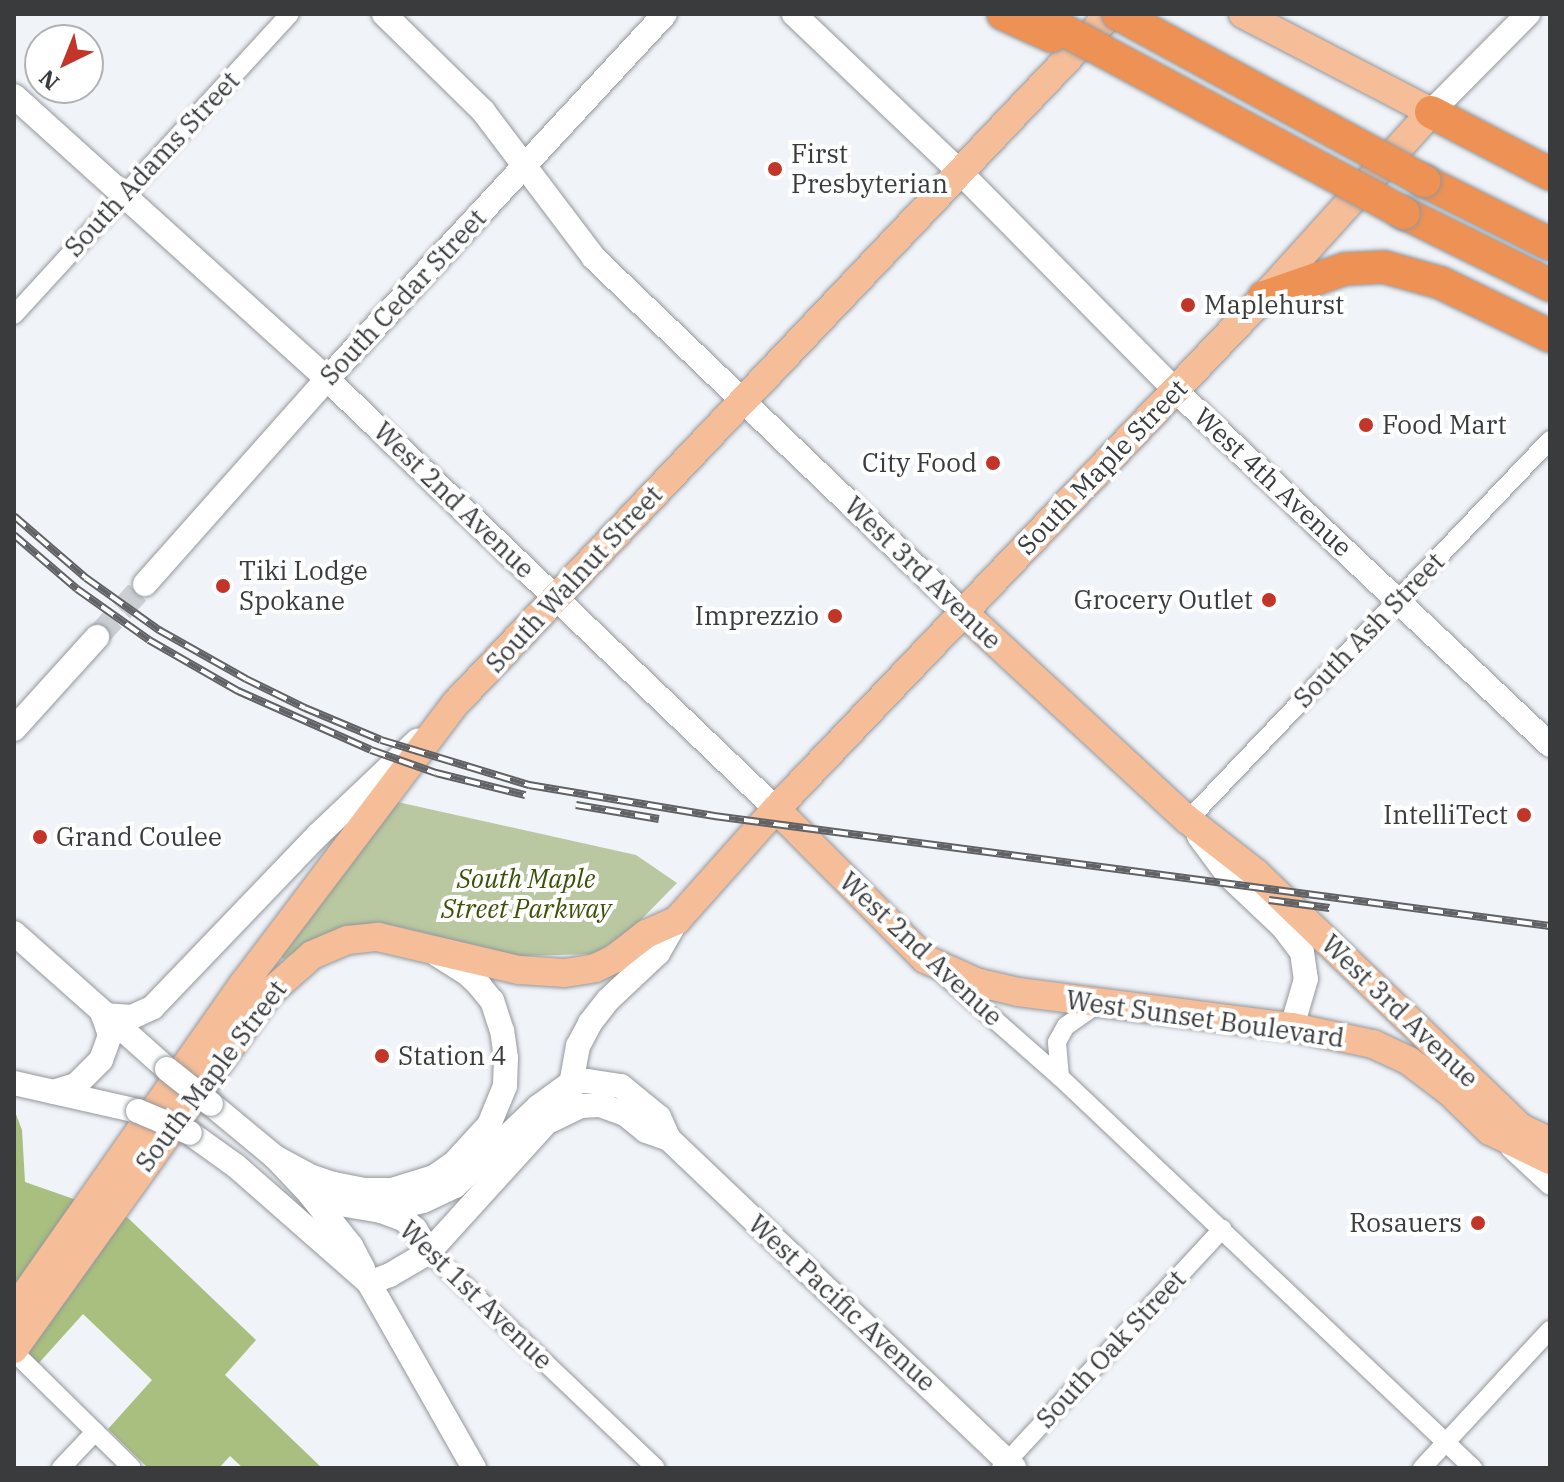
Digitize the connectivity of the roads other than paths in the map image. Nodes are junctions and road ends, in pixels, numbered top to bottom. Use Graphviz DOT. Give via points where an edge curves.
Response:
graph roads {
  1 [pos="290,14"];
  2 [pos="384,14"];
  3 [pos="665,14"];
  4 [pos="794,14"];
  5 [pos="1003,14"];
  6 [pos="1034,14"];
  7 [pos="1110,14"];
  8 [pos="1118,14"];
  9 [pos="1243,14"];
  10 [pos="1528,14"];
  11 [pos="1149,79"];
  12 [pos="14,96"];
  13 [pos="1431,112"];
  14 [pos="525,166"];
  15 [pos="960,172"];
  16 [pos="1550,174"];
  17 [pos="123,195"];
  18 [pos="1550,244"];
  19 [pos="1550,285"];
  20 [pos="1264,297"];
  21 [pos="14,315"];
  22 [pos="1550,336"];
  23 [pos="327,379"];
  24 [pos="1175,390"];
  25 [pos="743,399"];
  26 [pos="1550,440"];
  27 [pos="145,584"];
  28 [pos="557,599"];
  29 [pos="1397,600"];
  30 [pos="963,612"];
  31 [pos="97,637"];
  32 [pos="456,703"];
  33 [pos="14,729"];
  34 [pos="1550,745"];
  35 [pos="776,809"];
  36 [pos="1188,820"];
  37 [pos="677,920"];
  38 [pos="14,933"];
  39 [pos="418,944"];
  40 [pos="925,959"];
  41 [pos="1099,1003"];
  42 [pos="103,1015"];
  43 [pos="1292,1027"];
  44 [pos="1060,1077"];
  45 [pos="572,1082"];
  46 [pos="14,1083"];
  47 [pos="53,1092"];
  48 [pos="546,1123"];
  49 [pos="1490,1131"];
  50 [pos="669,1139"];
  51 [pos="1550,1141"];
  52 [pos="275,1157"];
  53 [pos="1550,1160"];
  54 [pos="1550,1186"];
  55 [pos="309,1193"];
  56 [pos="106,1198"];
  57 [pos="381,1211"];
  58 [pos="1222,1229"];
  59 [pos="429,1252"];
  60 [pos="369,1283"];
  61 [pos="14,1310"];
  62 [pos="1550,1330"];
  63 [pos="14,1350"];
  64 [pos="95,1432"];
  65 [pos="1446,1443"];
  66 [pos="1008,1466"];
  67 [pos="61,1468"];
  68 [pos="132,1468"];
  69 [pos="474,1468"];
  70 [pos="656,1468"];
  71 [pos="1422,1468"];
  72 [pos="1473,1468"];
  1 -- 17 [label="street, South Adams Street"];
  2 -- 14 [label="main road, West 3rd Avenue" via="468,95"];
  3 -- 14 [label="main road, South Cedar Street"];
  4 -- 15 [label="main road, West 4th Avenue"];
  5 -- 11 [label="highway, bridge"];
  6 -- 11 [label="highway, bridge"];
  7 -- 15 [label="main road, South Walnut Street"];
  8 -- 18 [label="highway, bridge"];
  9 -- 13 [label="main road"];
  10 -- 13 [label="main road, South Maple Street"];
  11 -- 19 [label="highway, bridge"];
  12 -- 17 [label="main road, West 2nd Avenue"];
  13 -- 16 [label="highway"];
  13 -- 20 [label="main road, South Maple Street"];
  14 -- 23 [label="main road, South Cedar Street"];
  14 -- 25 [label="main road, West 3rd Avenue" via="583,246"];
  15 -- 24 [label="main road, West 4th Avenue"];
  15 -- 25 [label="main road, South Walnut Street"];
  17 -- 21 [label="street, South Adams Street"];
  17 -- 23 [label="main road, West 2nd Avenue"];
  20 -- 22 [label="highway" via="1345,269 1384,267 1441,283"];
  20 -- 24 [label="main road, South Maple Street"];
  23 -- 27 [label="main road, South Cedar Street"];
  23 -- 28 [label="main road, West 2nd Avenue"];
  24 -- 29 [label="main road, West 4th Avenue"];
  24 -- 30 [label="main road, South Maple Street"];
  25 -- 28 [label="main road, South Walnut Street"];
  25 -- 30 [label="main road, West 3rd Avenue"];
  26 -- 29 [label="street, South Ash Street"];
  28 -- 32 [label="main road, South Walnut Street"];
  28 -- 35 [label="main road, West 2nd Avenue"];
  29 -- 34 [label="main road, West 4th Avenue"];
  29 -- 36 [label="street, South Ash Street"];
  30 -- 35 [label="main road, South Maple Street"];
  30 -- 36 [label="main road, West 3rd Avenue"];
  31 -- 33 [label="main road"];
  32 -- 42 [label="main road" via="318,835 153,1007 132,1017"];
  32 -- 56 [label="main road, South Walnut Street" via="244,983"];
  35 -- 37 [label="main road, South Maple Street"];
  35 -- 40 [label="main road, West 2nd Avenue"];
  36 -- 43 [label="main road" via="1228,875 1302,952 1306,979"];
  36 -- 51 [label="main road, West 3rd Avenue" via="1256,873 1521,1128"];
  37 -- 39 [label="main road, South Maple Street" via="595,968 565,973 519,970"];
  37 -- 45 [label="main road, South Maple Street" via="658,953 590,1023 578,1046"];
  38 -- 42 [label="main road, West 1st Avenue"];
  39 -- 52 [label="main road" via="468,974 492,1001 506,1058 505,1086 489,1125 434,1177 392,1190 334,1184"];
  39 -- 56 [label="main road, South Maple Street" via="362,938 334,944 298,964 267,995"];
  40 -- 41 [label="main road, West Sunset Boulevard" via="976,982"];
  40 -- 44 [label="street, West 2nd Avenue"];
  41 -- 43 [label="main road, West Sunset Boulevard"];
  41 -- 44 [label="street" via="1066,1026 1057,1042"];
  42 -- 47 [label="main road" via="110,1035 101,1060 76,1085"];
  42 -- 52 [label="main road, West 1st Avenue, bridge"];
  43 -- 49 [label="main road, West Sunset Boulevard" via="1373,1044 1409,1061"];
  44 -- 58 [label="street, West 2nd Avenue"];
  45 -- 48 [label="main road, South Maple Street"];
  45 -- 50 [label="main road, West Pacific Avenue" via="621,1086 659,1117"];
  45 -- 57 [label="main road" via="455,1186"];
  46 -- 47 [label="main road"];
  47 -- 60 [label="main road, bridge" via="138,1111 190,1133 236,1166"];
  48 -- 50 [label="main road, West Pacific Avenue" via="581,1106 600,1105"];
  48 -- 59 [label="main road, South Maple Street"];
  49 -- 53 [label="main road, West Sunset Boulevard"];
  49 -- 54 [label="street"];
  50 -- 66 [label="main road, West Pacific Avenue"];
  52 -- 55 [label="main road, West 1st Avenue"];
  55 -- 57 [label="main road, West 1st Avenue" via="328,1202"];
  55 -- 60 [label="main road, West 1st Avenue" via="351,1246"];
  56 -- 61 [label="main road"];
  56 -- 63 [label="main road"];
  57 -- 59 [label="main road, West 1st Avenue" via="415,1229"];
  58 -- 65 [label="street, West 2nd Avenue"];
  58 -- 66 [label="street, South Oak Street"];
  59 -- 60 [label="main road, South Maple Street"];
  59 -- 70 [label="street, West 1st Avenue"];
  60 -- 69 [label="main road, West 1st Avenue"];
  62 -- 65 [label="street"];
  63 -- 64 [label="street"];
  64 -- 67 [label="street"];
  64 -- 68 [label="street"];
  65 -- 71 [label="street"];
  65 -- 72 [label="street, West 2nd Avenue"];
}
